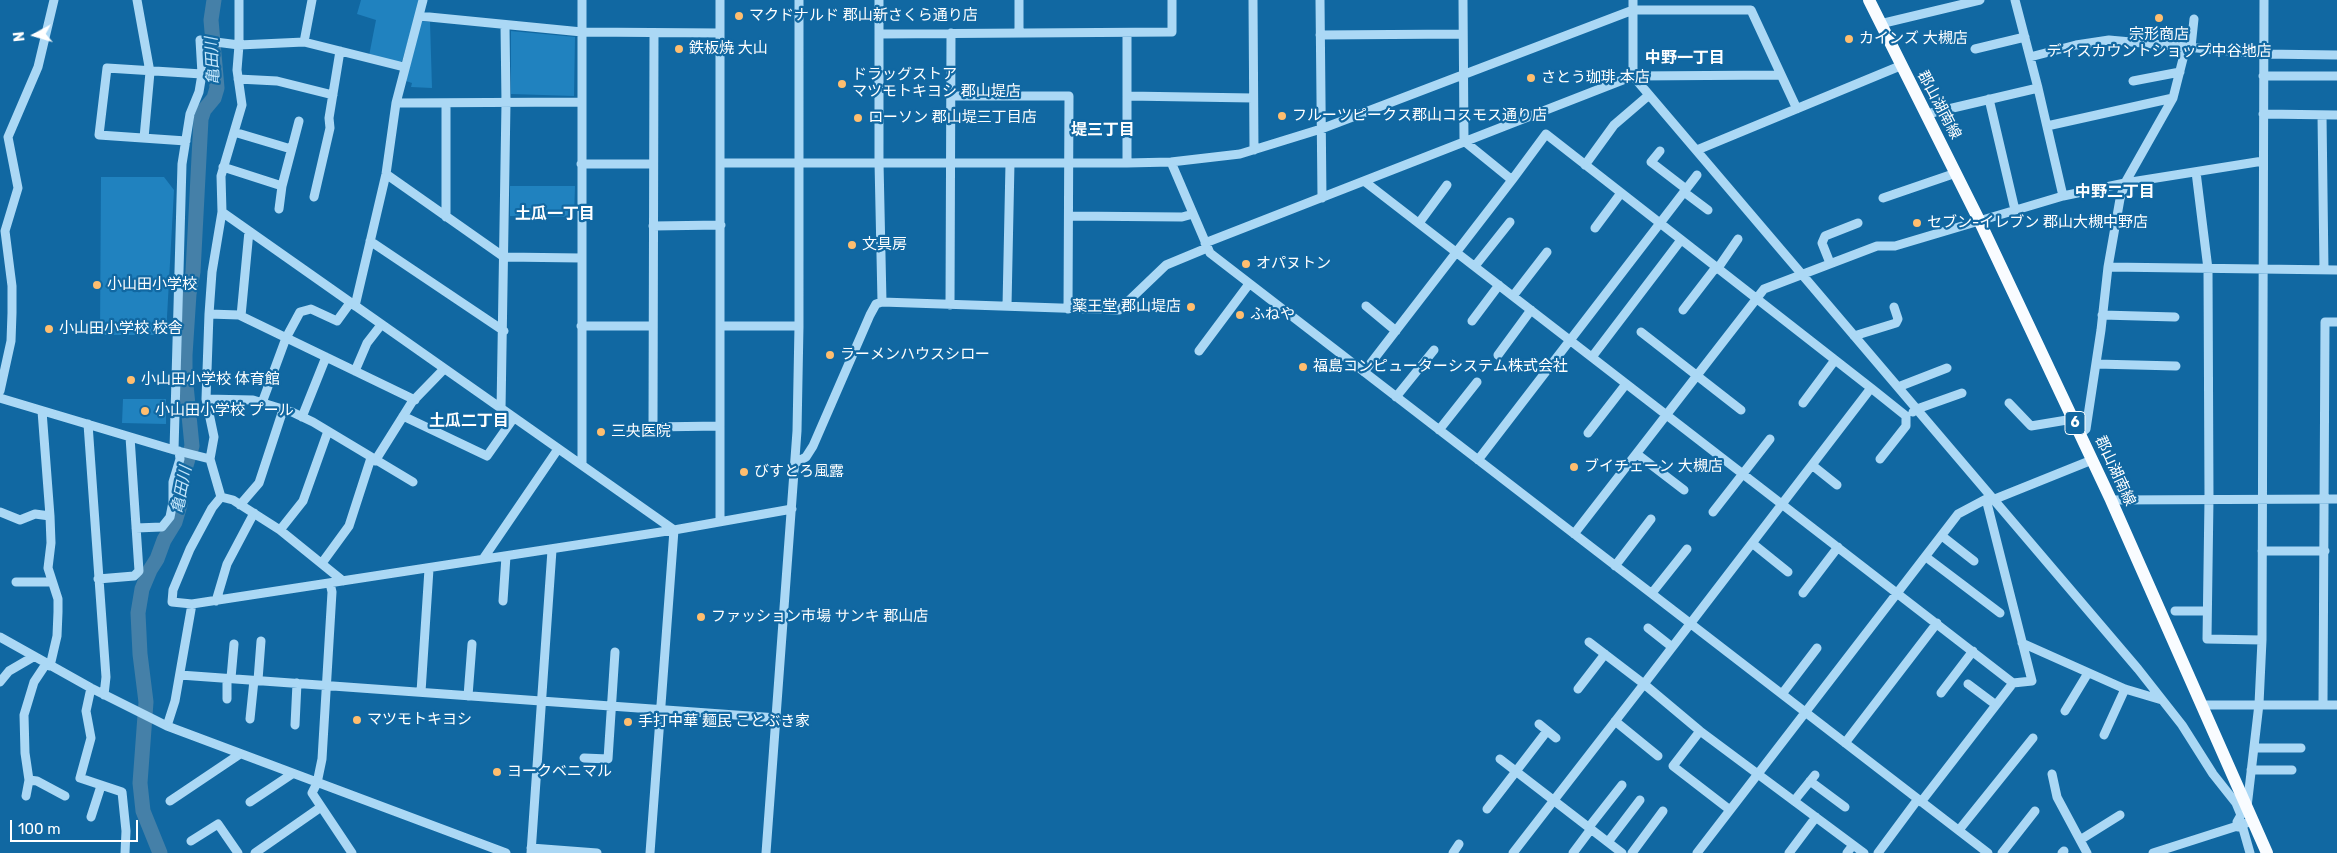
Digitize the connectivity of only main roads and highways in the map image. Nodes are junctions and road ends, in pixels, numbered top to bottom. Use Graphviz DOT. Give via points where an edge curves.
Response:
graph roads {
  1 [pos="1869,0"];
  2 [pos="2268,853"];
  1 -- 2 [label="main road, 郡山湖南線 / 6" via="1979,220 2111,500 2247,808 2245,824"];
}
